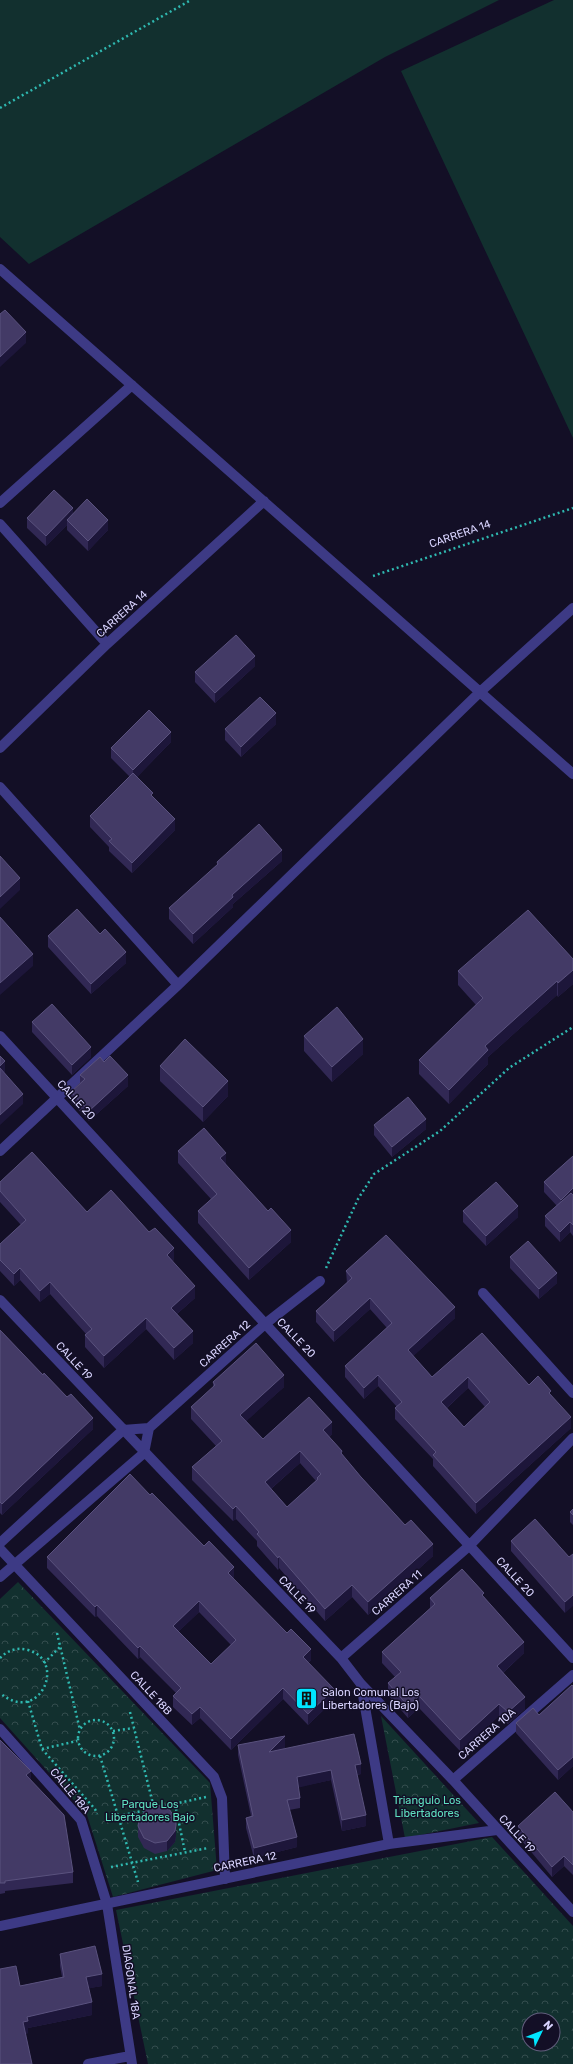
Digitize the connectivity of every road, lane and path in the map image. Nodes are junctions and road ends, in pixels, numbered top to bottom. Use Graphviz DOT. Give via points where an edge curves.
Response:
graph roads {
  1 [pos="191,0"];
  2 [pos="0,108"];
  3 [pos="0,269"];
  4 [pos="132,385"];
  5 [pos="264,502"];
  6 [pos="0,503"];
  7 [pos="573,508"];
  8 [pos="0,524"];
  9 [pos="356,582"];
  10 [pos="573,608"];
  11 [pos="107,644"];
  12 [pos="480,692"];
  13 [pos="0,748"];
  14 [pos="573,774"];
  15 [pos="0,787"];
  16 [pos="178,985"];
  17 [pos="573,1027"];
  18 [pos="0,1036"];
  19 [pos="57,1097"];
  20 [pos="0,1151"];
  21 [pos="320,1281"];
  22 [pos="483,1293"];
  23 [pos="0,1300"];
  24 [pos="265,1324"];
  25 [pos="573,1394"];
  26 [pos="149,1428"];
  27 [pos="123,1430"];
  28 [pos="573,1438"];
  29 [pos="144,1453"];
  30 [pos="0,1542"];
  31 [pos="469,1546"];
  32 [pos="0,1549"];
  33 [pos="13,1565"];
  34 [pos="0,1577"];
  35 [pos="50,1604"];
  36 [pos="60,1647"];
  37 [pos="1,1656"];
  38 [pos="341,1658"];
  39 [pos="573,1658"];
  40 [pos="44,1663"];
  41 [pos="573,1675"];
  42 [pos="361,1684"];
  43 [pos="0,1693"];
  44 [pos="28,1701"];
  45 [pos="129,1708"];
  46 [pos="134,1728"];
  47 [pos="0,1729"];
  48 [pos="80,1730"];
  49 [pos="112,1732"];
  50 [pos="77,1741"];
  51 [pos="100,1756"];
  52 [pos="453,1780"];
  53 [pos="221,1794"];
  54 [pos="175,1804"];
  55 [pos="154,1808"];
  56 [pos="118,1816"];
  57 [pos="497,1830"];
  58 [pos="224,1844"];
  59 [pos="389,1844"];
  60 [pos="185,1852"];
  61 [pos="132,1863"];
  62 [pos="97,1870"];
  63 [pos="225,1879"];
  64 [pos="142,1897"];
  65 [pos="107,1904"];
  66 [pos="573,1912"];
  67 [pos="0,1926"];
  68 [pos="131,2060"];
  69 [pos="88,2064"];
  1 -- 2 [label="path"];
  3 -- 4 [label="street"];
  4 -- 5 [label="street"];
  4 -- 6 [label="street"];
  5 -- 9 [label="street"];
  5 -- 11 [label="street, CARRERA 14"];
  7 -- 9 [label="path, CARRERA 14"];
  8 -- 11 [label="street"];
  9 -- 12 [label="street"];
  10 -- 12 [label="street"];
  11 -- 13 [label="street, CARRERA 14"];
  12 -- 14 [label="street"];
  12 -- 16 [label="street"];
  15 -- 16 [label="street"];
  16 -- 19 [label="street"];
  17 -- 21 [label="path" via="509,1068 440,1131 374,1174 358,1199"];
  18 -- 19 [label="street, CALLE 20"];
  19 -- 20 [label="street"];
  19 -- 24 [label="street, CALLE 20"];
  21 -- 24 [label="street, CARRERA 12"];
  22 -- 25 [label="street"];
  23 -- 27 [label="street, CALLE 19"];
  24 -- 26 [label="street, CARRERA 12"];
  24 -- 31 [label="street, CALLE 20"];
  26 -- 27 [label="street"];
  26 -- 29 [label="street"];
  27 -- 29 [label="street, CALLE 19"];
  27 -- 30 [label="street"];
  28 -- 31 [label="street, CARRERA 11"];
  29 -- 33 [label="street"];
  29 -- 38 [label="street, CALLE 19"];
  31 -- 38 [label="street, CARRERA 11"];
  31 -- 39 [label="street, CALLE 20"];
  32 -- 33 [label="street, CALLE 18B"];
  33 -- 34 [label="street"];
  33 -- 35 [label="street, CALLE 18B"];
  35 -- 36 [label="path"];
  35 -- 53 [label="street, CALLE 18B" via="214,1777"];
  36 -- 40 [label="path"];
  36 -- 48 [label="path"];
  37 -- 40 [label="path" via="23,1649 35,1653"];
  38 -- 42 [label="street, CALLE 19"];
  40 -- 44 [label="path" via="47,1671 45,1688 39,1696"];
  41 -- 52 [label="street, CARRERA 10A"];
  42 -- 52 [label="street, CALLE 19"];
  42 -- 59 [label="street"];
  43 -- 44 [label="path" via="15,1702"];
  44 -- 50 [label="path" via="42,1749"];
  45 -- 46 [label="path"];
  46 -- 49 [label="path"];
  46 -- 55 [label="path"];
  47 -- 62 [label="street, CALLE 18A" via="81,1820"];
  48 -- 49 [label="path" via="88,1722 99,1720 109,1726"];
  48 -- 50 [label="path"];
  49 -- 51 [label="path" via="114,1738 111,1749"];
  50 -- 51 [label="path" via="79,1747 88,1755"];
  51 -- 56 [label="path"];
  52 -- 57 [label="street, CALLE 19"];
  53 -- 54 [label="path"];
  53 -- 58 [label="street, CALLE 18B"];
  54 -- 55 [label="path"];
  54 -- 60 [label="path"];
  55 -- 56 [label="path"];
  56 -- 61 [label="path"];
  57 -- 59 [label="street, CARRERA 12"];
  57 -- 66 [label="street, CALLE 19"];
  58 -- 60 [label="path"];
  58 -- 63 [label="street, CALLE 18B"];
  59 -- 63 [label="street, CARRERA 12"];
  60 -- 61 [label="path"];
  61 -- 62 [label="path"];
  61 -- 64 [label="path"];
  62 -- 65 [label="street, CALLE 18A"];
  63 -- 64 [label="street, CARRERA 12"];
  64 -- 65 [label="street, CARRERA 12"];
  65 -- 67 [label="street, CARRERA 12"];
  65 -- 68 [label="street, DIAGONAL 18A"];
  68 -- 69 [label="street"];
}
